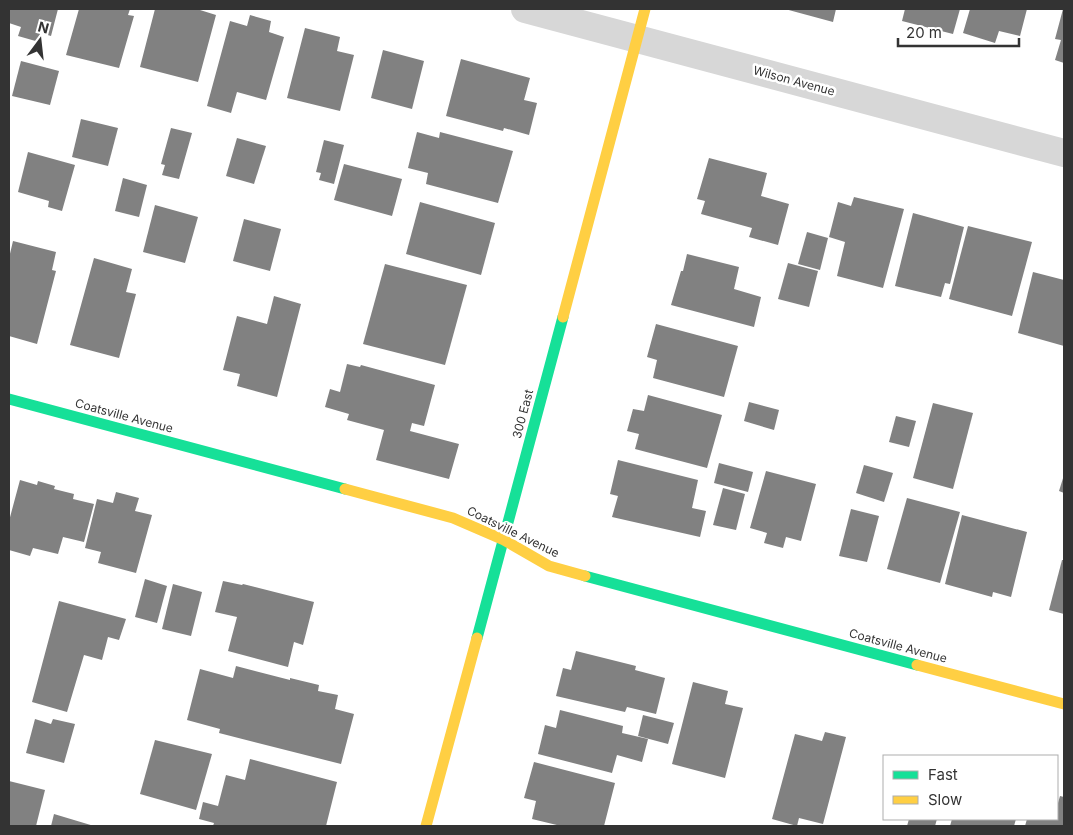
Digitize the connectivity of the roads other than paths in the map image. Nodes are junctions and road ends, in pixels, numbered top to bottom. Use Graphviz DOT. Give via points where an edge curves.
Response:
graph roads {
  1 [pos="524,9"];
  2 [pos="645,9"];
  3 [pos="637,39"];
  4 [pos="1064,153"];
  5 [pos="9,399"];
  6 [pos="504,540"];
  7 [pos="1064,704"];
  8 [pos="426,826"];
  1 -- 3 [label="street, Wilson Avenue"];
  2 -- 3 [label="street, 300 East"];
  3 -- 4 [label="street, Wilson Avenue"];
  3 -- 6 [label="street, 300 East"];
  5 -- 6 [label="street, Coatsville Avenue" via="453,518"];
  6 -- 7 [label="street, Coatsville Avenue" via="549,566"];
  6 -- 8 [label="street, 300 East"];
}
